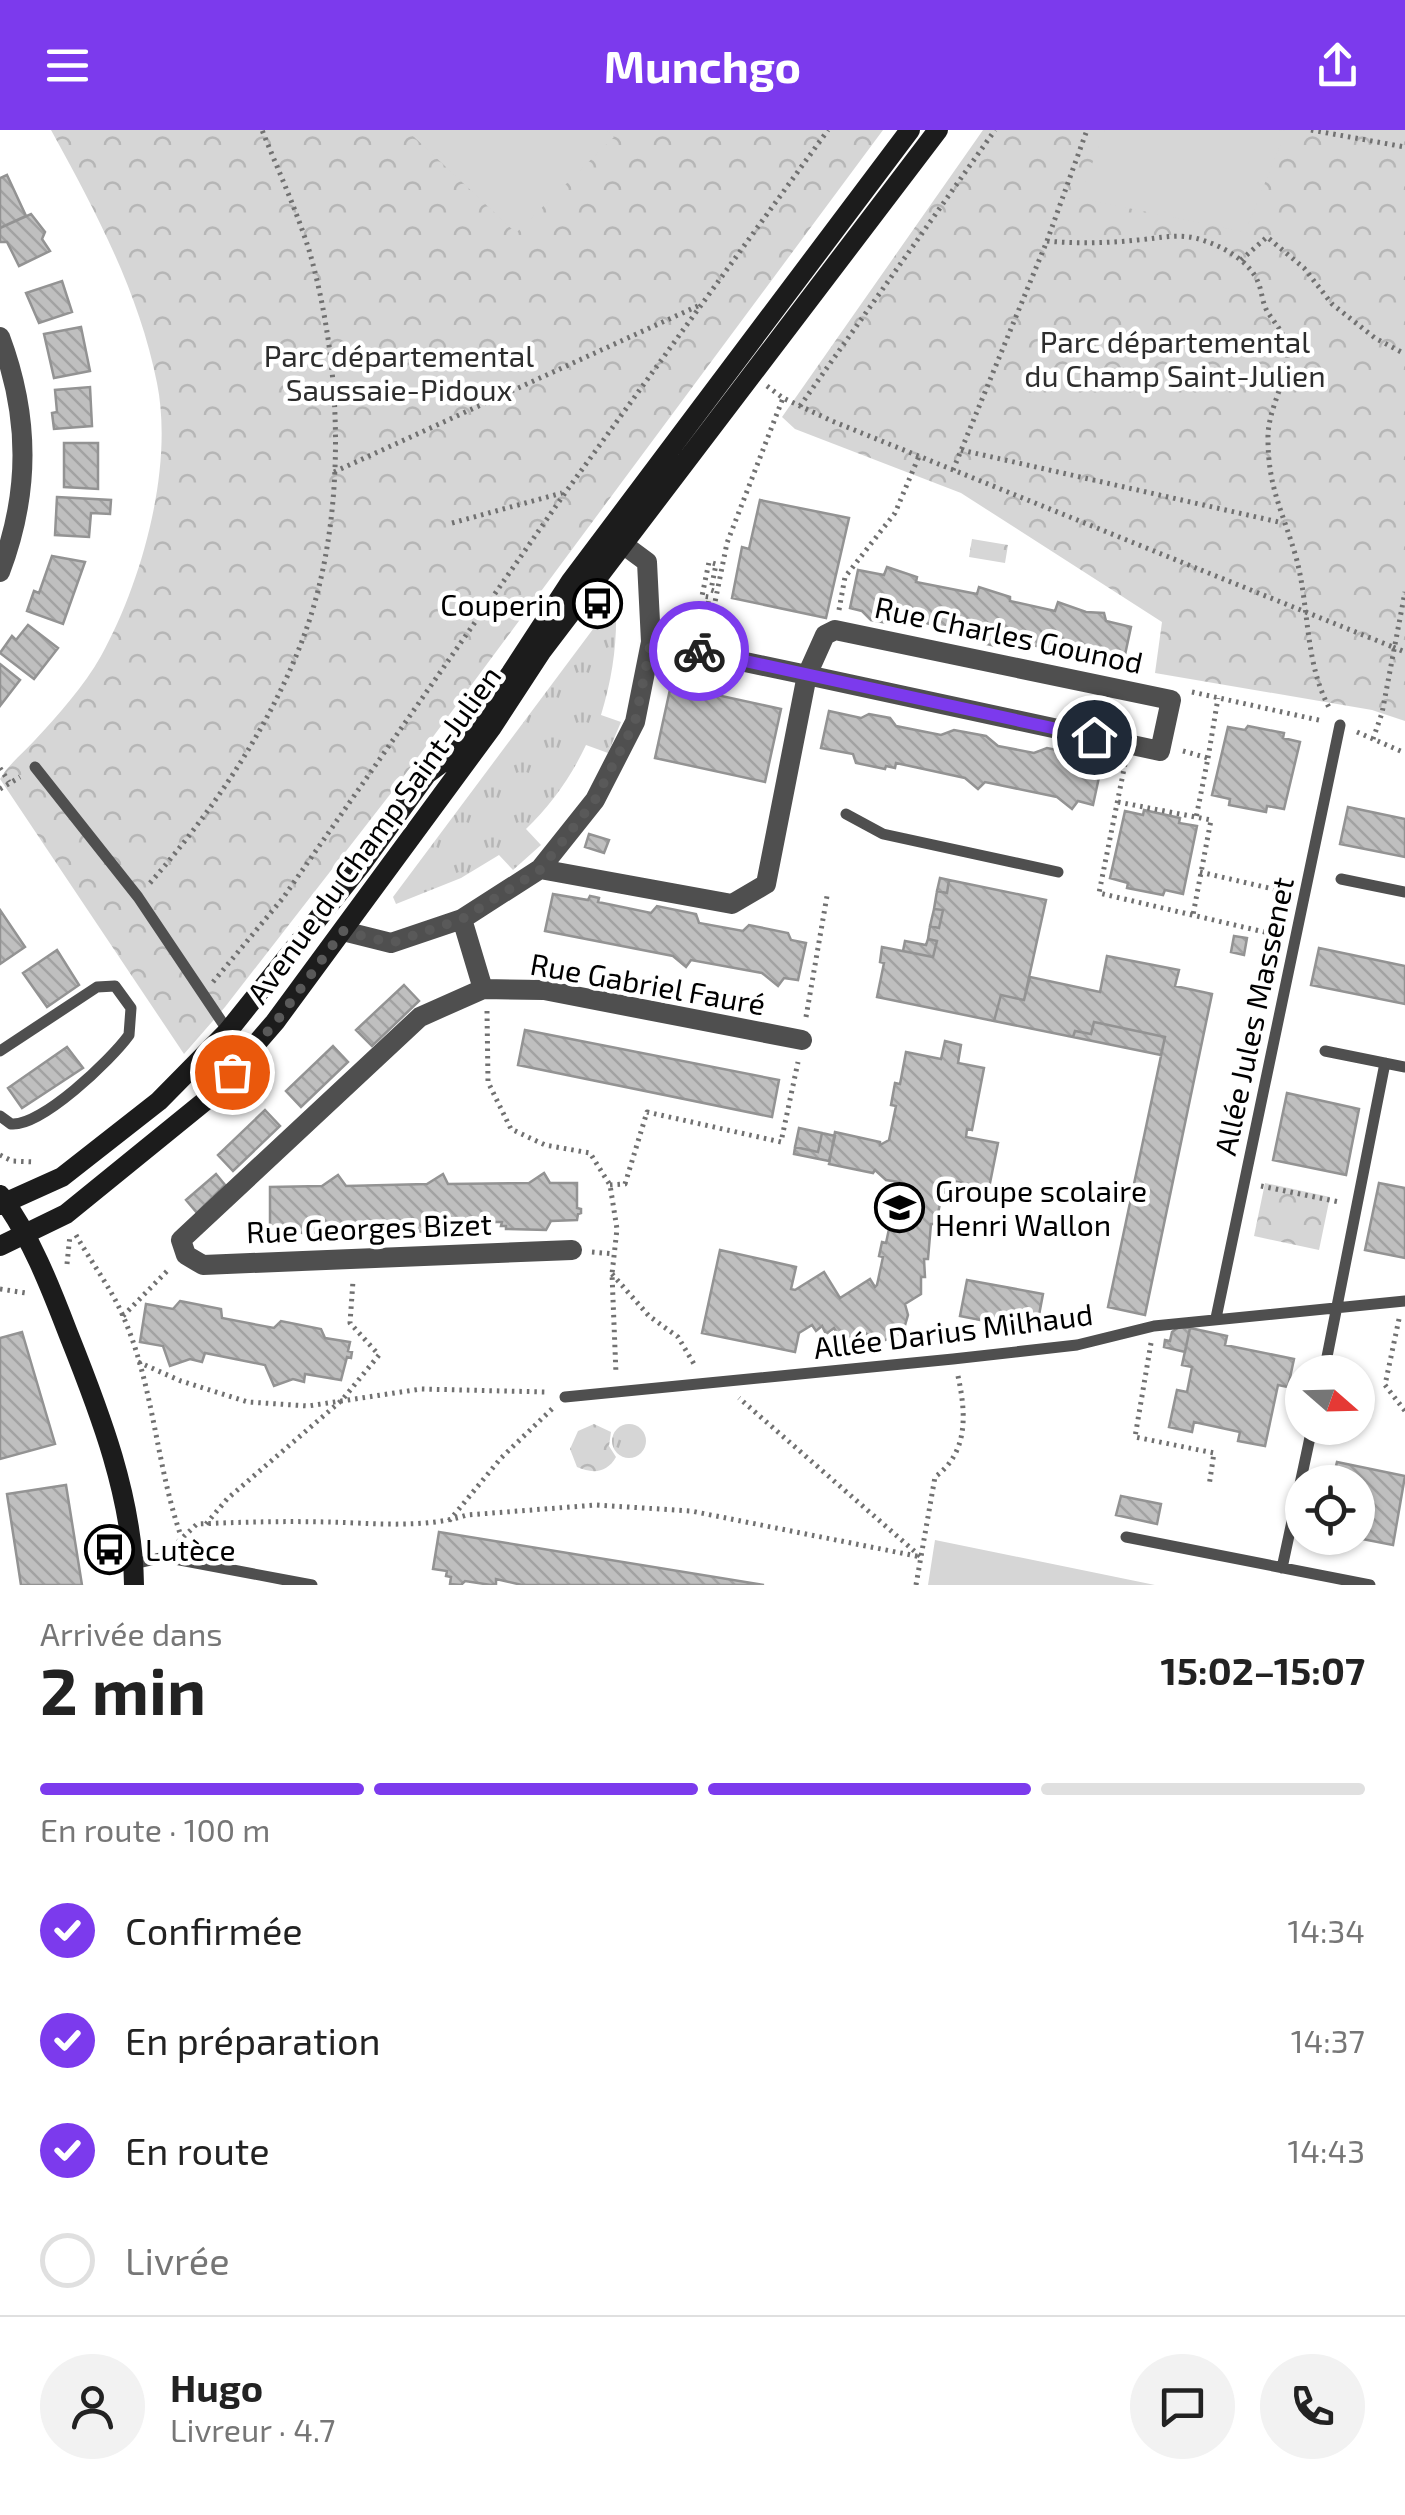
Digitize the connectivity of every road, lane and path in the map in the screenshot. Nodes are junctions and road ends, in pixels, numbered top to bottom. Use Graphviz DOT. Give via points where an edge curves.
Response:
graph roads {
  1 [pos="262,130"];
  2 [pos="828,130"];
  3 [pos="910,130"];
  4 [pos="938,130"];
  5 [pos="995,130"];
  6 [pos="1087,130"];
  7 [pos="1311,130"];
  8 [pos="1405,147"];
  9 [pos="1047,242"];
  10 [pos="1240,260"];
  11 [pos="703,303"];
  12 [pos="0,338"];
  13 [pos="1405,354"];
  14 [pos="753,376"];
  15 [pos="783,398"];
  16 [pos="800,406"];
  17 [pos="961,450"];
  18 [pos="918,456"];
  19 [pos="953,470"];
  20 [pos="334,472"];
  21 [pos="565,493"];
  22 [pos="452,523"];
  23 [pos="1283,523"];
  24 [pos="624,546"];
  25 [pos="0,572"];
  26 [pos="571,581"];
  27 [pos="717,592"];
  28 [pos="1405,592"];
  29 [pos="706,610"];
  30 [pos="835,630"];
  31 [pos="651,642"];
  32 [pos="681,647"];
  33 [pos="1393,647"];
  34 [pos="1405,652"];
  35 [pos="808,674"];
  36 [pos="1218,698"];
  37 [pos="1171,700"];
  38 [pos="1340,724"];
  39 [pos="1373,739"];
  40 [pos="1130,744"];
  41 [pos="1405,753"];
  42 [pos="1196,755"];
  43 [pos="1208,758"];
  44 [pos="35,767"];
  45 [pos="0,768"];
  46 [pos="10,783"];
  47 [pos="1118,802"];
  48 [pos="846,814"];
  49 [pos="1196,818"];
  50 [pos="540,870"];
  51 [pos="1058,872"];
  52 [pos="1200,872"];
  53 [pos="1341,879"];
  54 [pos="1405,892"];
  55 [pos="337,896"];
  56 [pos="827,896"];
  57 [pos="1304,896"];
  58 [pos="138,897"];
  59 [pos="1192,915"];
  60 [pos="462,919"];
  61 [pos="343,931"];
  62 [pos="1294,940"];
  63 [pos="483,990"];
  64 [pos="202,995"];
  65 [pos="228,1031"];
  66 [pos="802,1040"];
  67 [pos="1325,1050"];
  68 [pos="0,1051"];
  69 [pos="1385,1062"];
  70 [pos="1405,1067"];
  71 [pos="0,1116"];
  72 [pos="0,1156"];
  73 [pos="39,1162"];
  74 [pos="1244,1182"];
  75 [pos="610,1185"];
  76 [pos="2,1200"];
  77 [pos="1358,1205"];
  78 [pos="23,1235"];
  79 [pos="0,1246"];
  80 [pos="183,1248"];
  81 [pos="572,1250"];
  82 [pos="355,1258"];
  83 [pos="612,1274"];
  84 [pos="67,1277"];
  85 [pos="0,1289"];
  86 [pos="26,1293"];
  87 [pos="1404,1301"];
  88 [pos="1338,1309"];
  89 [pos="123,1316"];
  90 [pos="1216,1318"];
  91 [pos="1154,1326"];
  92 [pos="1328,1355"];
  93 [pos="953,1359"];
  94 [pos="138,1362"];
  95 [pos="720,1381"];
  96 [pos="616,1392"];
  97 [pos="565,1397"];
  98 [pos="342,1400"];
  99 [pos="1405,1411"];
  100 [pos="1308,1445"];
  101 [pos="1209,1486"];
  102 [pos="448,1521"];
  103 [pos="206,1524"];
  104 [pos="180,1536"];
  105 [pos="1126,1536"];
  106 [pos="921,1557"];
  107 [pos="172,1558"];
  108 [pos="1282,1568"];
  109 [pos="134,1574"];
  110 [pos="312,1585"];
  111 [pos="916,1585"];
  112 [pos="1370,1585"];
  1 -- 20 [label="path" via="309,252 331,370"];
  2 -- 11 [label="path"];
  3 -- 26 [label="main road, Avenue du Champ Saint-Julien"];
  4 -- 14 [label="main road, Avenue du Champ Saint-Julien"];
  5 -- 16 [label="path"];
  6 -- 9 [label="path"];
  7 -- 8 [label="path"];
  9 -- 10 [label="path" via="1190,236"];
  9 -- 17 [label="path"];
  10 -- 13 [label="path" via="1267,237 1332,304"];
  10 -- 23 [label="path" via="1258,280 1288,350 1268,436 1273,495"];
  11 -- 20 [label="path"];
  11 -- 21 [label="path"];
  12 -- 25 [label="street" via="24,441 16,521"];
  14 -- 15 [label="path"];
  14 -- 24 [label="main road, Avenue du Champ Saint-Julien"];
  15 -- 16 [label="path"];
  15 -- 27 [label="path" via="727,543"];
  16 -- 18 [label="path"];
  17 -- 19 [label="path"];
  17 -- 23 [label="path"];
  18 -- 19 [label="path"];
  18 -- 30 [label="path" via="895,513 845,578"];
  19 -- 33 [label="path, bridge"];
  20 -- 58 [label="path" via="317,595 283,686 226,782"];
  21 -- 22 [label="path"];
  21 -- 64 [label="path" via="283,898"];
  23 -- 38 [label="path" via="1296,559 1318,688"];
  24 -- 26 [label="main road" via="604,551"];
  24 -- 31 [label="street" via="648,562"];
  24 -- 61 [label="main road, Avenue du Champ Saint-Julien"];
  26 -- 55 [label="main road, Avenue du Champ Saint-Julien" via="451,756 427,774"];
  27 -- 29 [label="path" via="713,612"];
  27 -- 29 [label="path" via="710,590 716,564 709,562"];
  28 -- 33 [label="path"];
  29 -- 32 [label="path" via="690,607"];
  30 -- 35 [label="street, Rue Charles Gounod" via="825,634"];
  30 -- 37 [label="street, Rue Charles Gounod"];
  31 -- 32 [label="street"];
  31 -- 50 [label="street" via="635,722 595,800"];
  32 -- 35 [label="street"];
  33 -- 34 [label="path"];
  33 -- 39 [label="path"];
  35 -- 40 [label="street"];
  35 -- 50 [label="street, Rue Charles Gounod" via="766,884 732,904"];
  36 -- 37 [label="path" via="1187,691"];
  36 -- 38 [label="path"];
  36 -- 43 [label="path"];
  37 -- 40 [label="street, Rue Charles Gounod" via="1160,751"];
  38 -- 39 [label="path"];
  38 -- 57 [label="lane, Allée Jules Massenet"];
  39 -- 41 [label="path"];
  40 -- 47 [label="path"];
  42 -- 43 [label="path"];
  43 -- 49 [label="path"];
  44 -- 58 [label="lane"];
  45 -- 46 [label="path"];
  47 -- 49 [label="path"];
  47 -- 59 [label="path" via="1099,893"];
  48 -- 51 [label="lane" via="882,834"];
  49 -- 52 [label="path" via="1211,820"];
  50 -- 60 [label="street"];
  52 -- 57 [label="path"];
  52 -- 59 [label="path"];
  53 -- 54 [label="lane"];
  55 -- 61 [label="main road"];
  55 -- 65 [label="main road, Avenue du Champ Saint-Julien"];
  56 -- 66 [label="path"];
  57 -- 62 [label="lane, Allée Jules Massenet"];
  58 -- 64 [label="lane"];
  59 -- 62 [label="path"];
  60 -- 61 [label="street" via="391,943"];
  60 -- 63 [label="street"];
  61 -- 78 [label="main road, Avenue du Champ Saint-Julien" via="210,1097 66,1214"];
  62 -- 74 [label="lane, Allée Jules Massenet"];
  63 -- 66 [label="street, Rue Gabriel Fauré" via="544,990"];
  63 -- 75 [label="path" via="488,1082 512,1129 545,1145 590,1152"];
  63 -- 80 [label="street, Rue Gabriel Fauré" via="420,1017"];
  64 -- 65 [label="lane"];
  65 -- 76 [label="main road, Avenue du Champ Saint-Julien" via="159,1101 62,1177"];
  66 -- 75 [label="path" via="782,1142 647,1112 625,1184"];
  67 -- 69 [label="lane"];
  68 -- 71 [label="lane" via="97,987 115,986 131,1008 129,1035 89,1077 28,1123 11,1124"];
  69 -- 70 [label="lane"];
  69 -- 77 [label="lane"];
  72 -- 73 [label="path"];
  74 -- 77 [label="path"];
  74 -- 90 [label="lane, Allée Jules Massenet"];
  75 -- 83 [label="path" via="617,1230"];
  76 -- 78 [label="main road"];
  77 -- 88 [label="lane"];
  78 -- 79 [label="main road, Avenue du Champ Saint-Julien"];
  78 -- 109 [label="main road" via="98,1410"];
  80 -- 82 [label="street, Rue Georges Bizet" via="203,1265"];
  80 -- 89 [label="path"];
  81 -- 82 [label="street, Rue Georges Bizet"];
  82 -- 98 [label="path" via="350,1323 379,1355"];
  83 -- 95 [label="path" via="648,1316 678,1337 692,1362"];
  83 -- 96 [label="path"];
  84 -- 89 [label="path" via="71,1227"];
  85 -- 86 [label="path"];
  87 -- 88 [label="lane, Allée Darius Milhaud"];
  87 -- 99 [label="path" via="1385,1384"];
  88 -- 90 [label="lane, Allée Darius Milhaud"];
  88 -- 92 [label="lane"];
  89 -- 94 [label="path"];
  90 -- 91 [label="lane, Allée Darius Milhaud"];
  91 -- 93 [label="lane, Allée Darius Milhaud" via="1077,1345"];
  91 -- 101 [label="path" via="1134,1437 1214,1454"];
  93 -- 95 [label="lane, Allée Darius Milhaud"];
  93 -- 106 [label="path" via="966,1414 952,1464 936,1477"];
  94 -- 98 [label="path" via="248,1402 308,1406"];
  94 -- 104 [label="path"];
  95 -- 96 [label="lane, Allée Darius Milhaud"];
  95 -- 106 [label="path"];
  96 -- 97 [label="lane, Allée Darius Milhaud"];
  97 -- 98 [label="path" via="421,1389"];
  97 -- 102 [label="path"];
  98 -- 103 [label="path"];
  100 -- 108 [label="lane"];
  102 -- 103 [label="path"];
  102 -- 106 [label="path" via="553,1506 672,1510"];
  103 -- 104 [label="path"];
  104 -- 107 [label="path"];
  105 -- 108 [label="lane"];
  106 -- 111 [label="path"];
  107 -- 109 [label="lane"];
  107 -- 110 [label="lane"];
  108 -- 112 [label="lane"];
}
